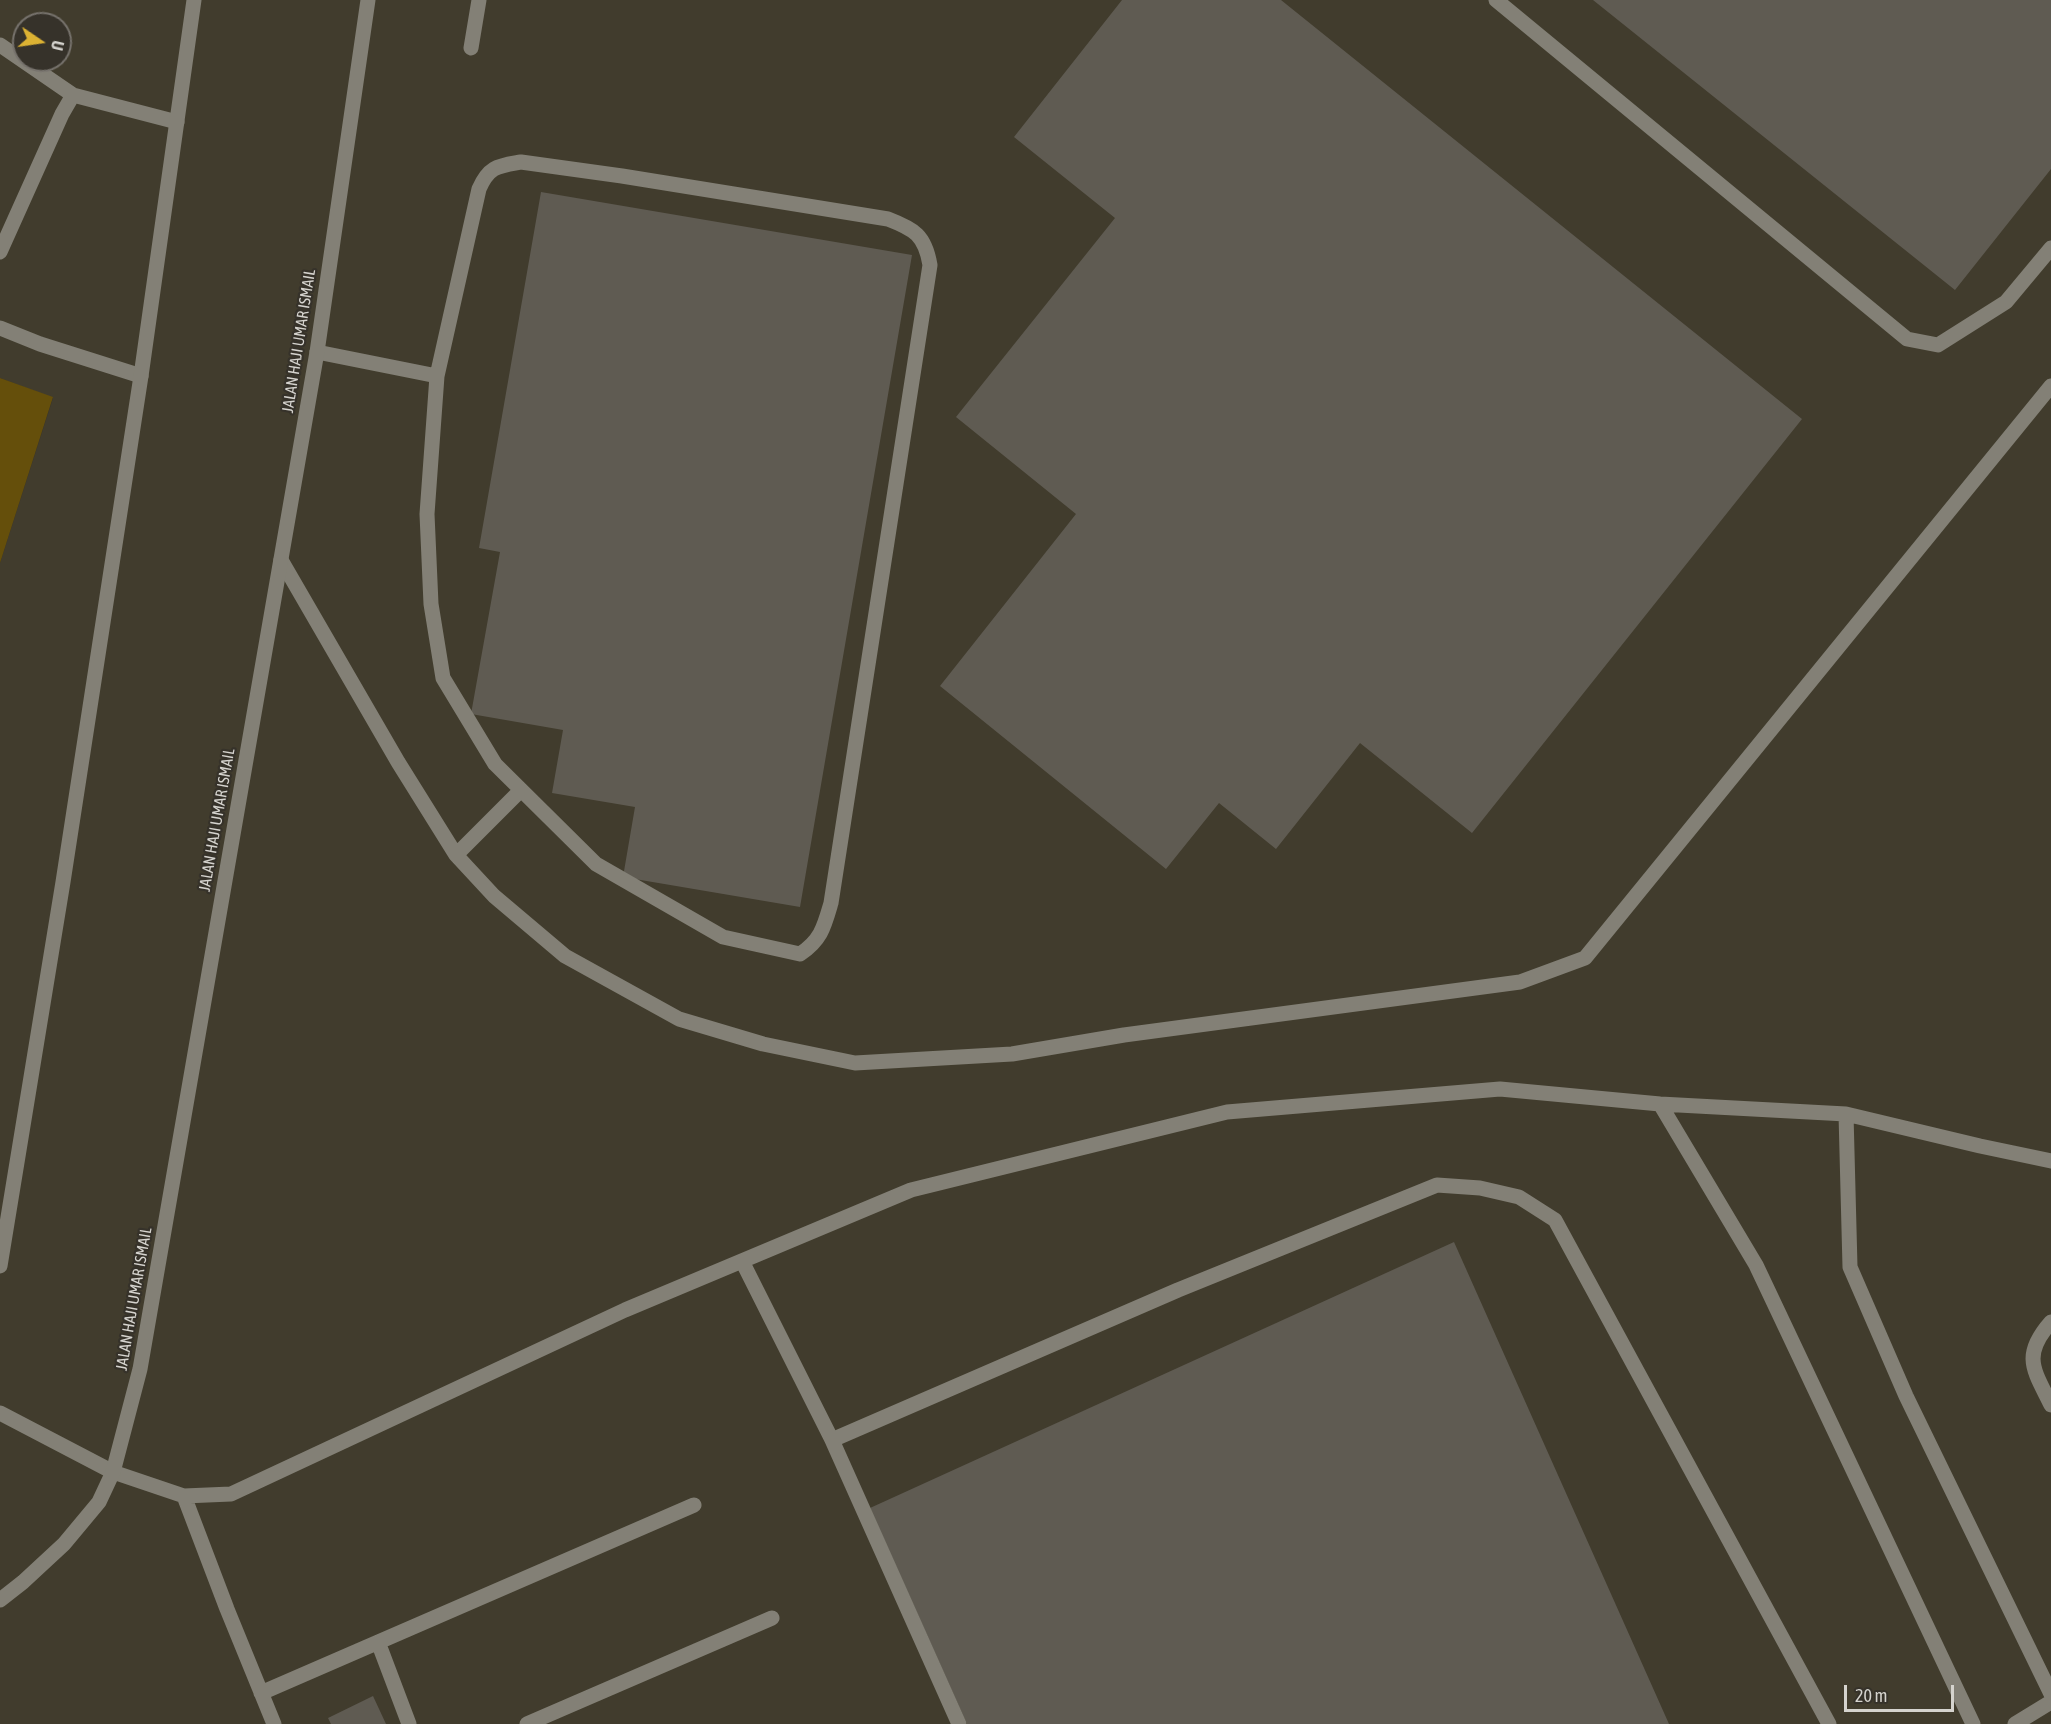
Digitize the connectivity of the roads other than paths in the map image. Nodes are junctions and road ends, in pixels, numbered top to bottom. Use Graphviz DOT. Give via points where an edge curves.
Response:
graph roads {
  1 [pos="194,0"];
  2 [pos="368,0"];
  3 [pos="479,0"];
  4 [pos="1496,0"];
  5 [pos="0,45"];
  6 [pos="471,48"];
  7 [pos="73,94"];
  8 [pos="177,122"];
  9 [pos="2051,248"];
  10 [pos="0,252"];
  11 [pos="0,328"];
  12 [pos="317,352"];
  13 [pos="141,376"];
  14 [pos="437,376"];
  15 [pos="2051,386"];
  16 [pos="280,560"];
  17 [pos="521,790"];
  18 [pos="456,855"];
  19 [pos="1660,1104"];
  20 [pos="1846,1114"];
  21 [pos="2051,1161"];
  22 [pos="742,1261"];
  23 [pos="0,1266"];
  24 [pos="2051,1322"];
  25 [pos="2051,1405"];
  26 [pos="0,1413"];
  27 [pos="832,1440"];
  28 [pos="113,1472"];
  29 [pos="184,1496"];
  30 [pos="694,1505"];
  31 [pos="0,1600"];
  32 [pos="772,1618"];
  33 [pos="378,1642"];
  34 [pos="2045,1662"];
  35 [pos="261,1693"];
  36 [pos="2051,1694"];
  37 [pos="2051,1702"];
  38 [pos="274,1724"];
  39 [pos="409,1724"];
  40 [pos="527,1724"];
  41 [pos="959,1724"];
  42 [pos="1829,1724"];
  43 [pos="1973,1724"];
  44 [pos="2015,1724"];
  1 -- 8 [label="main road"];
  2 -- 12 [label="main road, JALAN HAJI UMAR ISMAIL"];
  3 -- 6 [label="main road"];
  4 -- 9 [label="main road" via="1907,339 1938,345 2006,302"];
  5 -- 7 [label="main road"];
  7 -- 8 [label="main road"];
  7 -- 10 [label="main road"];
  8 -- 13 [label="main road"];
  11 -- 13 [label="main road"];
  12 -- 14 [label="main road"];
  12 -- 16 [label="main road, JALAN HAJI UMAR ISMAIL"];
  13 -- 23 [label="main road"];
  14 -- 17 [label="main road" via="426,514 431,604 443,678 495,764"];
  14 -- 17 [label="main road" via="479,189 491,169 506,165 521,162 622,176 888,219 910,227 927,251 930,265 832,892 824,928 814,945 800,954 723,937 596,864"];
  15 -- 18 [label="main road" via="1585,958 1520,982 1124,1035 1012,1054 855,1063 764,1044 679,1019 565,956 494,896"];
  16 -- 18 [label="main road"];
  16 -- 28 [label="main road, JALAN HAJI UMAR ISMAIL" via="140,1369"];
  17 -- 18 [label="main road"];
  19 -- 20 [label="main road"];
  19 -- 22 [label="main road" via="1500,1089 1227,1112 911,1190"];
  19 -- 43 [label="main road" via="1756,1265"];
  20 -- 21 [label="main road"];
  20 -- 34 [label="main road" via="1850,1267 1906,1396"];
  22 -- 27 [label="main road"];
  22 -- 29 [label="main road" via="625,1310 231,1494"];
  24 -- 25 [label="main road" via="2032,1350 2034,1371"];
  26 -- 28 [label="main road"];
  27 -- 41 [label="main road"];
  27 -- 42 [label="main road" via="1178,1290 1437,1185 1480,1188 1519,1197 1555,1220"];
  28 -- 29 [label="main road"];
  28 -- 31 [label="main road, JALAN HAJI UMAR ISMAIL" via="99,1502 64,1544"];
  29 -- 35 [label="main road"];
  30 -- 33 [label="main road"];
  32 -- 40 [label="main road"];
  33 -- 35 [label="main road"];
  33 -- 39 [label="main road"];
  34 -- 36 [label="main road"];
  35 -- 38 [label="main road"];
  37 -- 44 [label="main road"];
}
